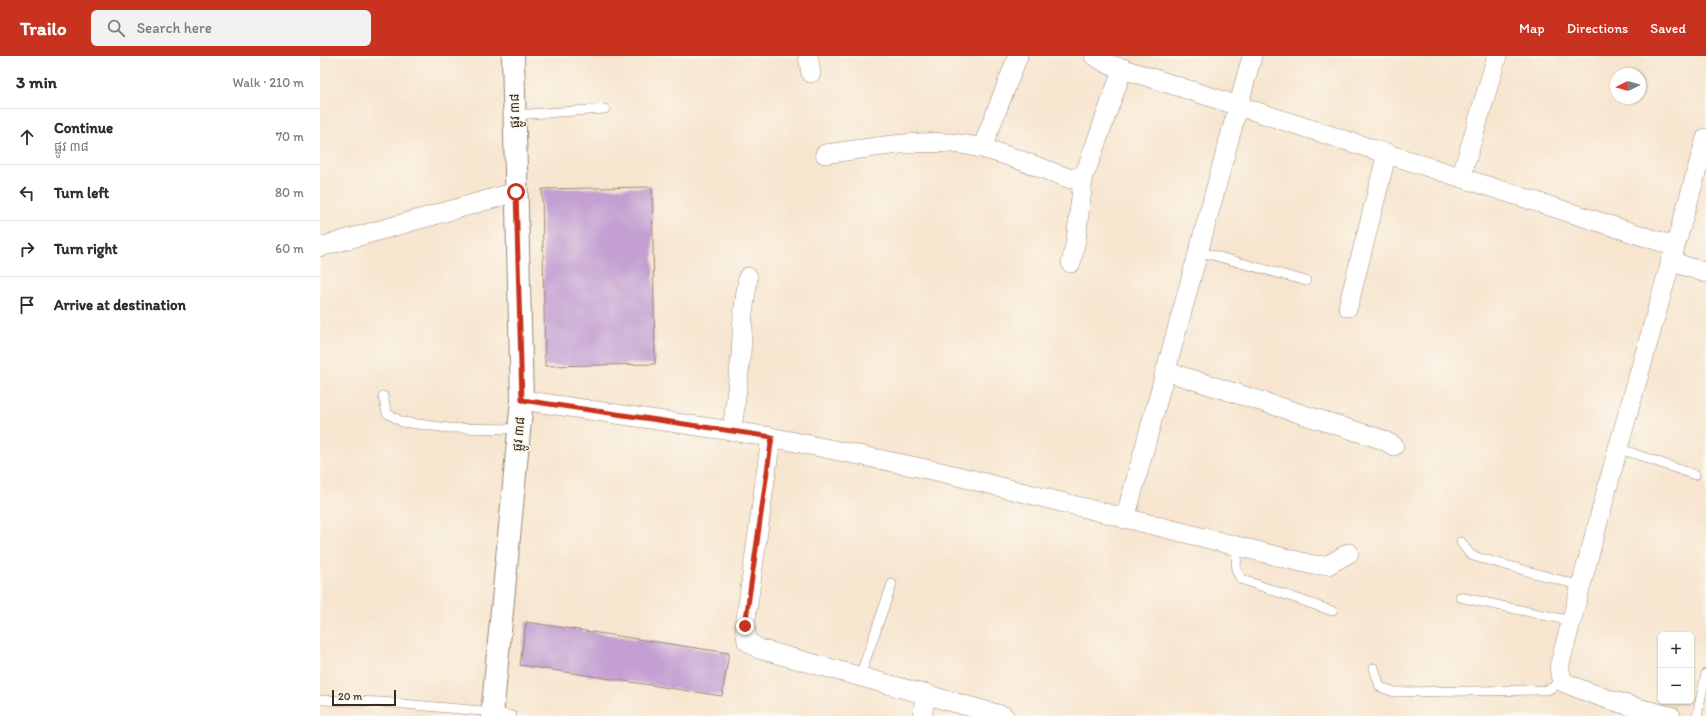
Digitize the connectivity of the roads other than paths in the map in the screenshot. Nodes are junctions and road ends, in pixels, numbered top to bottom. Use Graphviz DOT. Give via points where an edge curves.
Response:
graph roads {
  1 [pos="513,56"];
  2 [pos="1018,56"];
  3 [pos="1094,56"];
  4 [pos="1252,56"];
  5 [pos="1497,56"];
  6 [pos="1123,68"];
  7 [pos="1239,105"];
  8 [pos="605,109"];
  9 [pos="514,115"];
  10 [pos="1706,138"];
  11 [pos="982,148"];
  12 [pos="1387,153"];
  13 [pos="825,154"];
  14 [pos="1080,177"];
  15 [pos="1461,178"];
  16 [pos="516,192"];
  17 [pos="320,247"];
  18 [pos="1198,251"];
  19 [pos="1672,253"];
  20 [pos="1071,263"];
  21 [pos="1706,272"];
  22 [pos="748,277"];
  23 [pos="1306,281"];
  24 [pos="1348,307"];
  25 [pos="1165,371"];
  26 [pos="383,396"];
  27 [pos="522,400"];
  28 [pos="519,429"];
  29 [pos="732,431"];
  30 [pos="772,437"];
  31 [pos="1394,446"];
  32 [pos="1618,448"];
  33 [pos="1695,475"];
  34 [pos="1125,518"];
  35 [pos="1461,542"];
  36 [pos="1237,546"];
  37 [pos="1349,553"];
  38 [pos="892,584"];
  39 [pos="1581,586"];
  40 [pos="1460,597"];
  41 [pos="1332,611"];
  42 [pos="1571,621"];
  43 [pos="1374,668"];
  44 [pos="1706,674"];
  45 [pos="860,676"];
  46 [pos="1563,682"];
  47 [pos="926,693"];
  48 [pos="320,700"];
  49 [pos="1648,713"];
  50 [pos="499,715"];
  51 [pos="922,716"];
  52 [pos="1004,716"];
  53 [pos="1671,716"];
  54 [pos="1697,716"];
  1 -- 9 [label="street, ផ្លូវ ៣៨"];
  2 -- 11 [label="street"];
  3 -- 6 [label="street" via="1108,64"];
  4 -- 7 [label="street"];
  5 -- 15 [label="street"];
  6 -- 7 [label="street"];
  6 -- 14 [label="street" via="1087,168"];
  7 -- 12 [label="street"];
  7 -- 18 [label="street"];
  8 -- 9 [label="lane"];
  9 -- 16 [label="street, ផ្លូវ ៣៨"];
  10 -- 19 [label="street"];
  11 -- 13 [label="street" via="951,143 919,143"];
  11 -- 14 [label="street" via="1071,179"];
  12 -- 15 [label="street"];
  12 -- 24 [label="street"];
  14 -- 20 [label="street" via="1083,180"];
  15 -- 19 [label="street"];
  16 -- 17 [label="street"];
  16 -- 27 [label="street, ផ្លូវ ៣៨"];
  18 -- 23 [label="lane"];
  18 -- 25 [label="street"];
  19 -- 21 [label="street"];
  19 -- 32 [label="street"];
  22 -- 29 [label="street"];
  25 -- 31 [label="street" via="1382,439"];
  25 -- 34 [label="street"];
  26 -- 28 [label="lane" via="387,413 402,422 449,428"];
  27 -- 28 [label="street, ផ្លូវ ៣៨"];
  27 -- 29 [label="street"];
  28 -- 50 [label="street, ផ្លូវ ៣៨"];
  29 -- 30 [label="street"];
  30 -- 34 [label="street" via="941,472"];
  30 -- 45 [label="street" via="745,626 747,641 759,649"];
  32 -- 33 [label="lane"];
  32 -- 39 [label="street"];
  34 -- 36 [label="street"];
  35 -- 39 [label="lane" via="1473,556"];
  36 -- 37 [label="street" via="1324,566"];
  36 -- 41 [label="lane" via="1236,570 1241,579"];
  38 -- 45 [label="lane"];
  39 -- 42 [label="street"];
  40 -- 42 [label="lane"];
  42 -- 46 [label="street" via="1559,667"];
  43 -- 46 [label="lane" via="1380,687 1395,692 1547,690"];
  44 -- 54 [label="lane"];
  45 -- 47 [label="street"];
  46 -- 49 [label="street"];
  47 -- 51 [label="street"];
  47 -- 52 [label="street"];
  48 -- 50 [label="lane" via="381,702"];
  49 -- 53 [label="street"];
}
